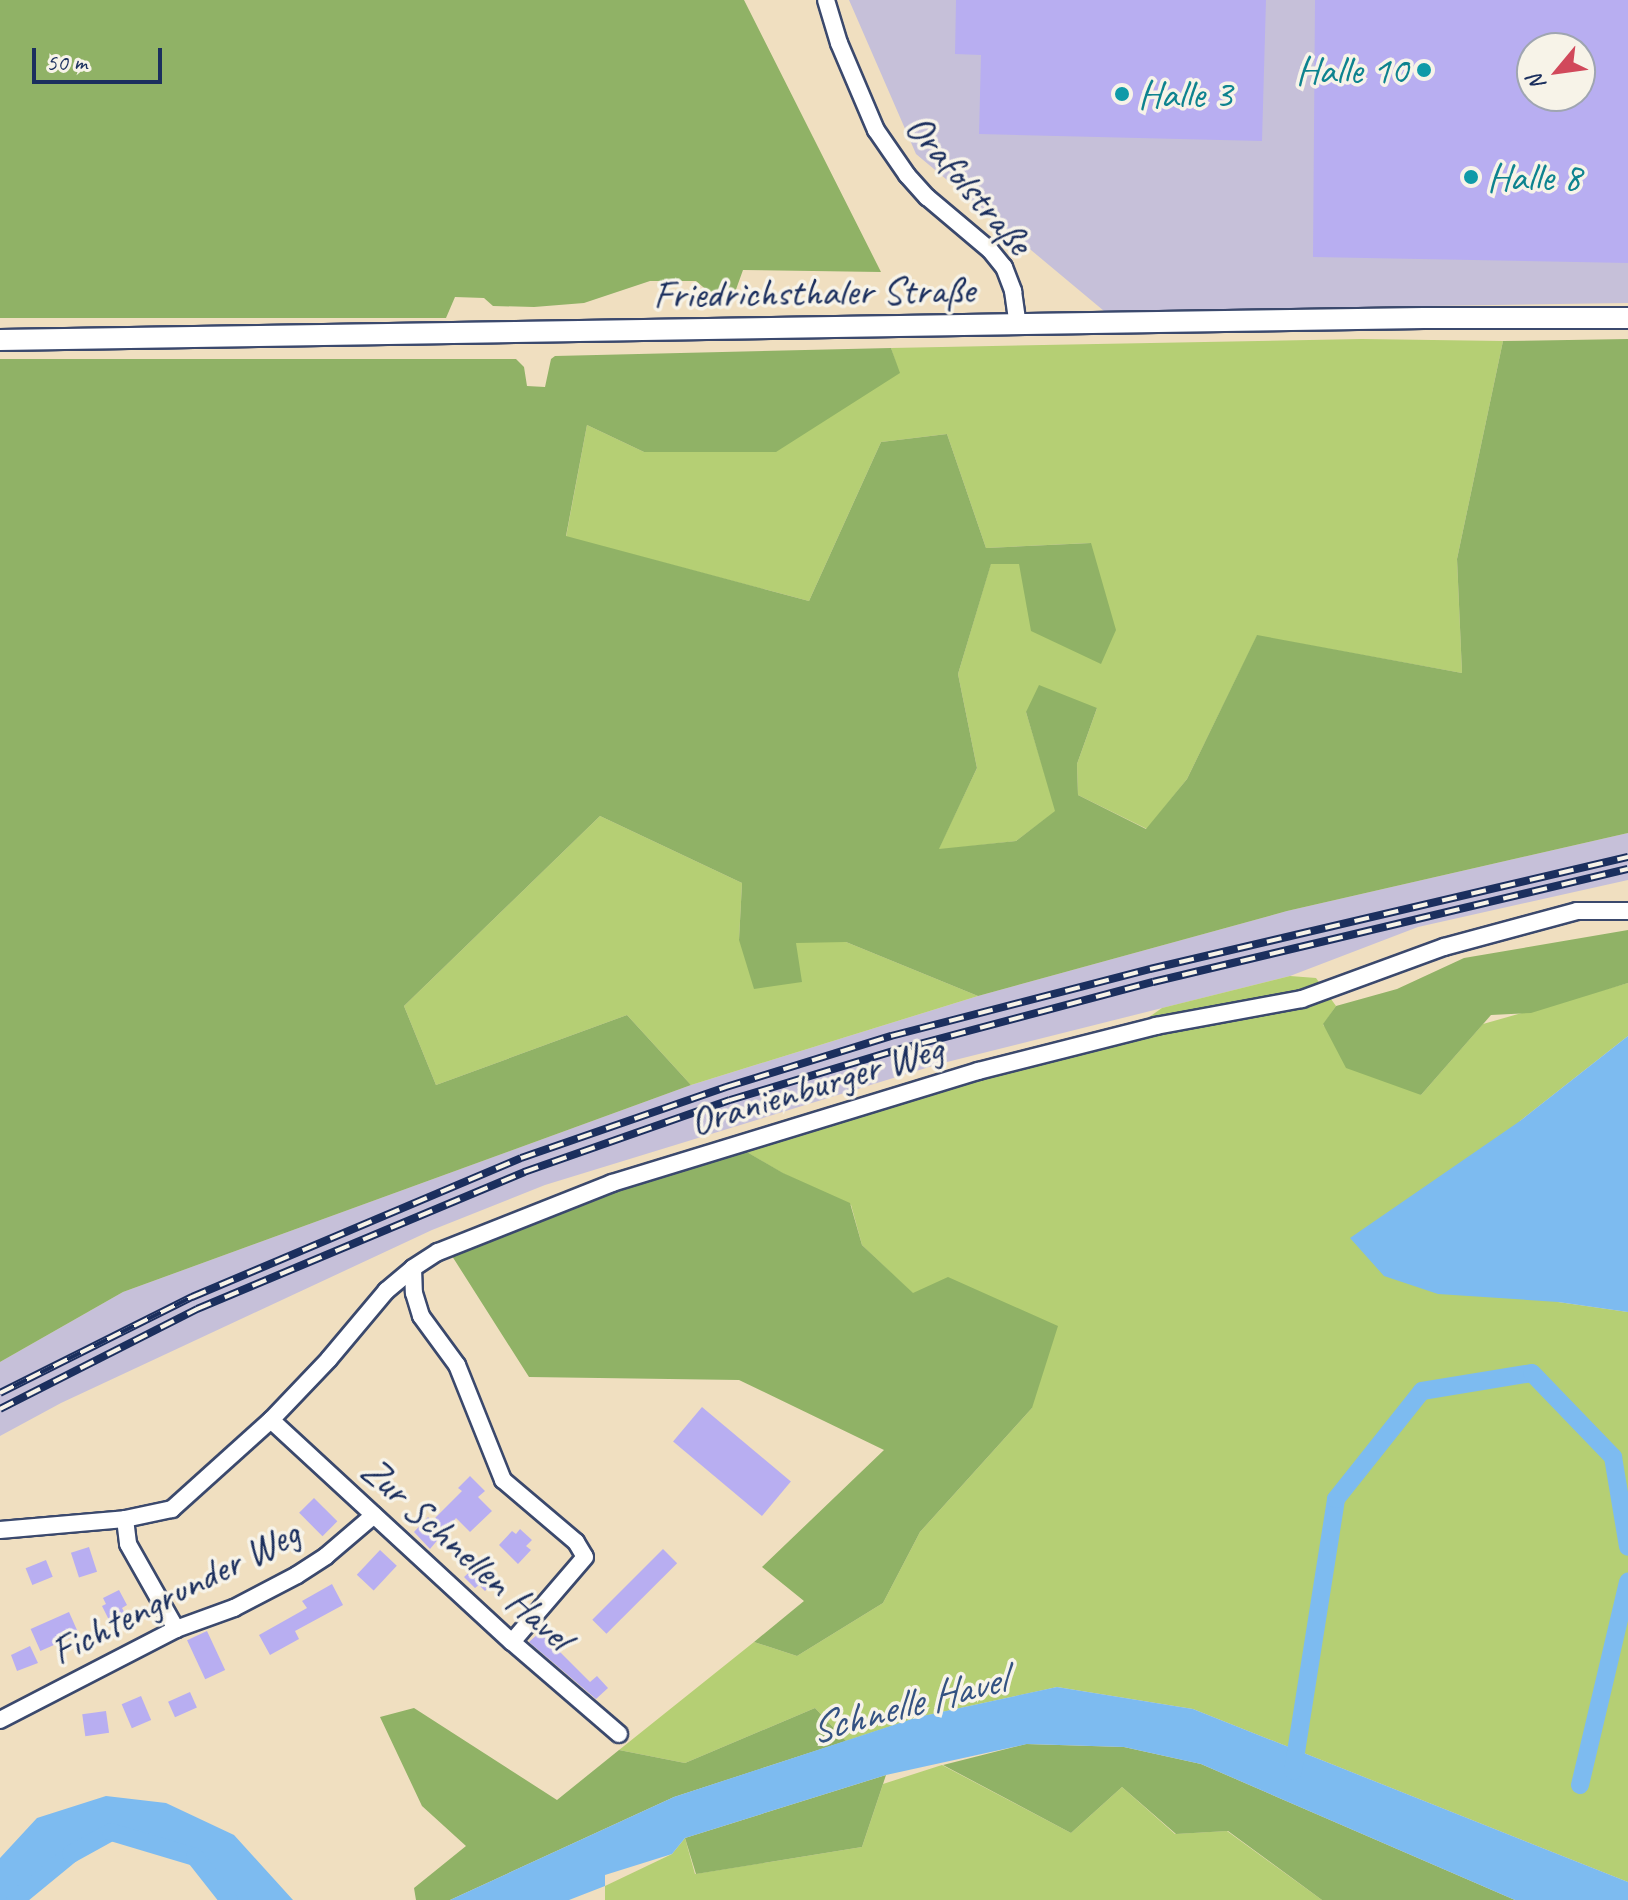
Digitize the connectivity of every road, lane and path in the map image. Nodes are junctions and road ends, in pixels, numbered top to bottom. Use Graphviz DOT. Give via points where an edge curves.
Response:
graph roads {
  1 [pos="826,0"];
  2 [pos="1628,318"];
  3 [pos="1018,325"];
  4 [pos="0,340"];
  5 [pos="1628,911"];
  6 [pos="413,1268"];
  7 [pos="271,1420"];
  8 [pos="374,1515"];
  9 [pos="125,1519"];
  10 [pos="0,1530"];
  11 [pos="176,1629"];
  12 [pos="512,1642"];
  13 [pos="0,1720"];
  14 [pos="619,1734"];
  1 -- 3 [label="street, Orafolstraße" via="876,130 917,186 1004,267"];
  2 -- 3 [label="street, Friedrichsthaler Straße"];
  3 -- 4 [label="street, Friedrichsthaler Straße"];
  5 -- 6 [label="street, Oranienburger Weg" via="1577,911 1444,947 1302,999 1156,1026 978,1071 612,1183 438,1252"];
  6 -- 7 [label="street, Oranienburger Weg" via="386,1291"];
  6 -- 12 [label="street" via="421,1316 457,1365 503,1480 576,1542 585,1557"];
  7 -- 8 [label="street, Zur Schnellen Havel"];
  7 -- 9 [label="street, Oranienburger Weg" via="172,1509"];
  8 -- 11 [label="street, Fichtengrunder Weg" via="297,1575 234,1608"];
  8 -- 12 [label="street, Zur Schnellen Havel"];
  9 -- 10 [label="street, Oranienburger Weg"];
  9 -- 11 [label="street" via="128,1544"];
  11 -- 13 [label="street, Fichtengrunder Weg"];
  12 -- 14 [label="street, Zur Schnellen Havel"];
}
